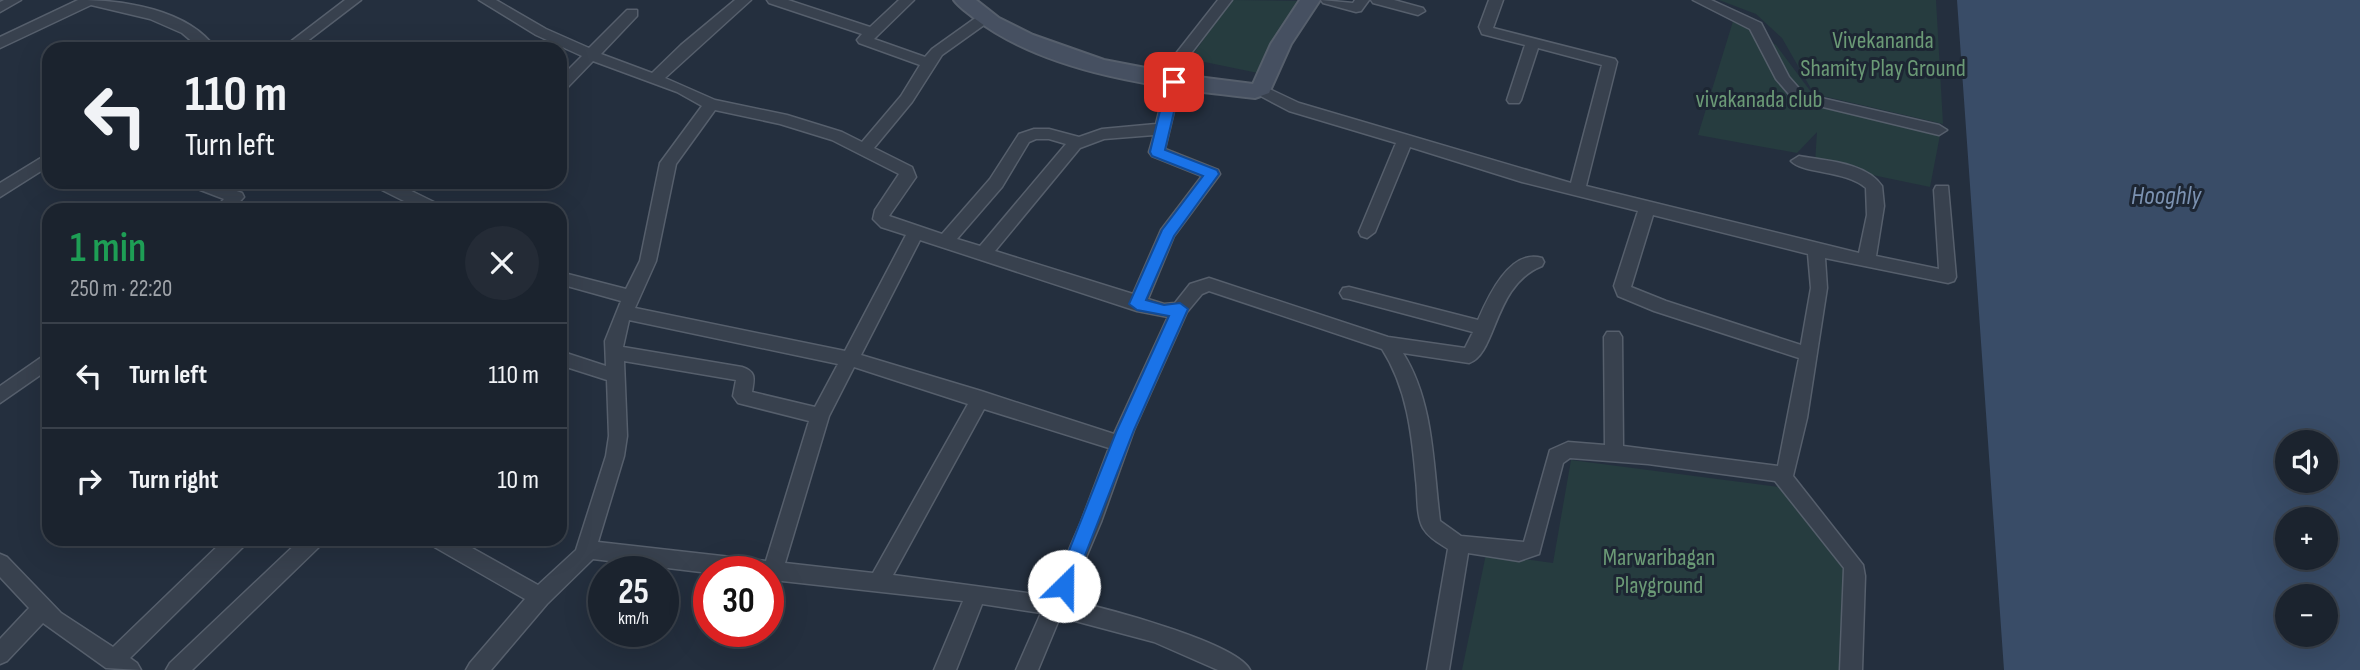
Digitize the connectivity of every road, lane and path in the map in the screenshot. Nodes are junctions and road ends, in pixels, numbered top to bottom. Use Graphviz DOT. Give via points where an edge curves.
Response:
graph roads {
  1 [pos="15,0"];
  2 [pos="89,0"];
  3 [pos="354,0"];
  4 [pos="486,0"];
  5 [pos="744,0"];
  6 [pos="774,0"];
  7 [pos="907,0"];
  8 [pos="1225,0"];
  9 [pos="1310,0"];
  10 [pos="1328,0"];
  11 [pos="1362,0"];
  12 [pos="1378,0"];
  13 [pos="1496,0"];
  14 [pos="1700,0"];
  15 [pos="109,2"];
  16 [pos="974,6"];
  17 [pos="0,8"];
  18 [pos="1418,11"];
  19 [pos="632,13"];
  20 [pos="871,32"];
  21 [pos="201,42"];
  22 [pos="297,42"];
  23 [pos="562,42"];
  24 [pos="1533,42"];
  25 [pos="0,43"];
  26 [pos="567,44"];
  27 [pos="592,56"];
  28 [pos="928,63"];
  29 [pos="655,79"];
  30 [pos="567,80"];
  31 [pos="1169,81"];
  32 [pos="1261,90"];
  33 [pos="1514,100"];
  34 [pos="711,104"];
  35 [pos="1163,128"];
  36 [pos="1939,130"];
  37 [pos="1405,141"];
  38 [pos="1076,143"];
  39 [pos="865,149"];
  40 [pos="1798,161"];
  41 [pos="42,163"];
  42 [pos="215,189"];
  43 [pos="394,189"];
  44 [pos="1577,190"];
  45 [pos="1942,190"];
  46 [pos="0,191"];
  47 [pos="230,203"];
  48 [pos="422,203"];
  49 [pos="1647,207"];
  50 [pos="916,232"];
  51 [pos="1367,232"];
  52 [pos="946,241"];
  53 [pos="1816,250"];
  54 [pos="985,252"];
  55 [pos="1867,261"];
  56 [pos="1536,262"];
  57 [pos="567,281"];
  58 [pos="1349,293"];
  59 [pos="627,304"];
  60 [pos="1137,304"];
  61 [pos="1180,309"];
  62 [pos="1484,328"];
  63 [pos="1613,337"];
  64 [pos="1388,344"];
  65 [pos="615,353"];
  66 [pos="1807,354"];
  67 [pos="850,359"];
  68 [pos="567,360"];
  69 [pos="42,364"];
  70 [pos="617,376"];
  71 [pos="0,396"];
  72 [pos="981,398"];
  73 [pos="820,416"];
  74 [pos="1120,444"];
  75 [pos="1614,453"];
  76 [pos="1780,474"];
  77 [pos="1459,545"];
  78 [pos="233,546"];
  79 [pos="307,546"];
  80 [pos="450,546"];
  81 [pos="585,552"];
  82 [pos="778,556"];
  83 [pos="693,562"];
  84 [pos="0,563"];
  85 [pos="784,572"];
  86 [pos="878,583"];
  87 [pos="976,594"];
  88 [pos="540,597"];
  89 [pos="1055,607"];
  90 [pos="42,609"];
  91 [pos="0,654"];
  92 [pos="122,666"];
  93 [pos="177,670"];
  94 [pos="477,670"];
  95 [pos="946,670"];
  96 [pos="1027,670"];
  97 [pos="1239,670"];
  98 [pos="1438,670"];
  99 [pos="1851,670"];
  1 -- 17 [label="street"];
  2 -- 15 [label="street"];
  2 -- 25 [label="street"];
  3 -- 22 [label="street"];
  4 -- 23 [label="street"];
  5 -- 29 [label="street"];
  6 -- 20 [label="street"];
  7 -- 20 [label="street"];
  8 -- 31 [label="street"];
  9 -- 32 [label="street" via="1281,44"];
  10 -- 11 [label="street" via="1356,8"];
  12 -- 18 [label="street"];
  13 -- 24 [label="street" via="1486,29"];
  14 -- 36 [label="street" via="1756,26 1783,79 1800,97"];
  15 -- 21 [label="street" via="185,29"];
  16 -- 28 [label="street" via="952,39"];
  16 -- 31 [label="street" via="1012,32 1067,54"];
  19 -- 27 [label="street"];
  20 -- 28 [label="street" via="865,42"];
  24 -- 33 [label="street"];
  24 -- 44 [label="street" via="1611,65"];
  26 -- 27 [label="street"];
  27 -- 29 [label="street"];
  27 -- 30 [label="street"];
  28 -- 39 [label="street" via="907,99"];
  29 -- 34 [label="street"];
  31 -- 32 [label="street"];
  31 -- 35 [label="street"];
  32 -- 37 [label="street" via="1294,107"];
  34 -- 39 [label="street" via="782,118"];
  34 -- 59 [label="street" via="668,163 653,247"];
  35 -- 38 [label="street" via="1102,134"];
  35 -- 60 [label="street" via="1158,154 1212,174 1167,234"];
  37 -- 44 [label="street"];
  37 -- 51 [label="street"];
  38 -- 52 [label="street" via="1049,134 1024,138 996,183"];
  38 -- 54 [label="street"];
  39 -- 50 [label="street" via="908,173 880,216 887,223"];
  40 -- 55 [label="street" via="1848,173 1874,186 1876,223"];
  41 -- 46 [label="street"];
  42 -- 47 [label="street" via="236,197"];
  43 -- 48 [label="street"];
  44 -- 49 [label="street"];
  45 -- 55 [label="street" via="1948,277"];
  49 -- 53 [label="street"];
  49 -- 66 [label="street" via="1624,291"];
  50 -- 52 [label="street"];
  50 -- 67 [label="street"];
  52 -- 54 [label="street"];
  53 -- 55 [label="street"];
  53 -- 66 [label="street" via="1819,288"];
  54 -- 60 [label="street"];
  56 -- 62 [label="street" via="1517,272 1504,288"];
  57 -- 59 [label="street"];
  58 -- 62 [label="street"];
  59 -- 65 [label="street" via="614,341"];
  59 -- 67 [label="street"];
  60 -- 61 [label="street" via="1164,311"];
  61 -- 64 [label="street" via="1200,285 1209,284"];
  61 -- 74 [label="street"];
  62 -- 64 [label="street" via="1469,356"];
  63 -- 75 [label="street"];
  64 -- 77 [label="street" via="1405,370 1431,524"];
  65 -- 70 [label="street"];
  65 -- 73 [label="street" via="742,374 746,377 744,398"];
  66 -- 76 [label="street" via="1788,469"];
  67 -- 72 [label="street"];
  67 -- 73 [label="street"];
  68 -- 70 [label="street"];
  69 -- 71 [label="street"];
  70 -- 81 [label="street" via="615,456"];
  72 -- 74 [label="street"];
  72 -- 86 [label="street"];
  73 -- 82 [label="street"];
  74 -- 89 [label="street"];
  75 -- 76 [label="street"];
  75 -- 77 [label="street" via="1568,450 1557,456 1532,548 1518,552"];
  76 -- 99 [label="street" via="1853,565"];
  77 -- 98 [label="street"];
  78 -- 92 [label="street"];
  79 -- 93 [label="street"];
  80 -- 88 [label="street"];
  81 -- 83 [label="street"];
  81 -- 88 [label="street"];
  84 -- 90 [label="street"];
  85 -- 86 [label="street"];
  86 -- 87 [label="street"];
  87 -- 89 [label="street"];
  87 -- 95 [label="street"];
  88 -- 94 [label="street"];
  89 -- 96 [label="street"];
  89 -- 97 [label="street" via="1156,634"];
  90 -- 91 [label="street"];
  90 -- 92 [label="street"];
}
